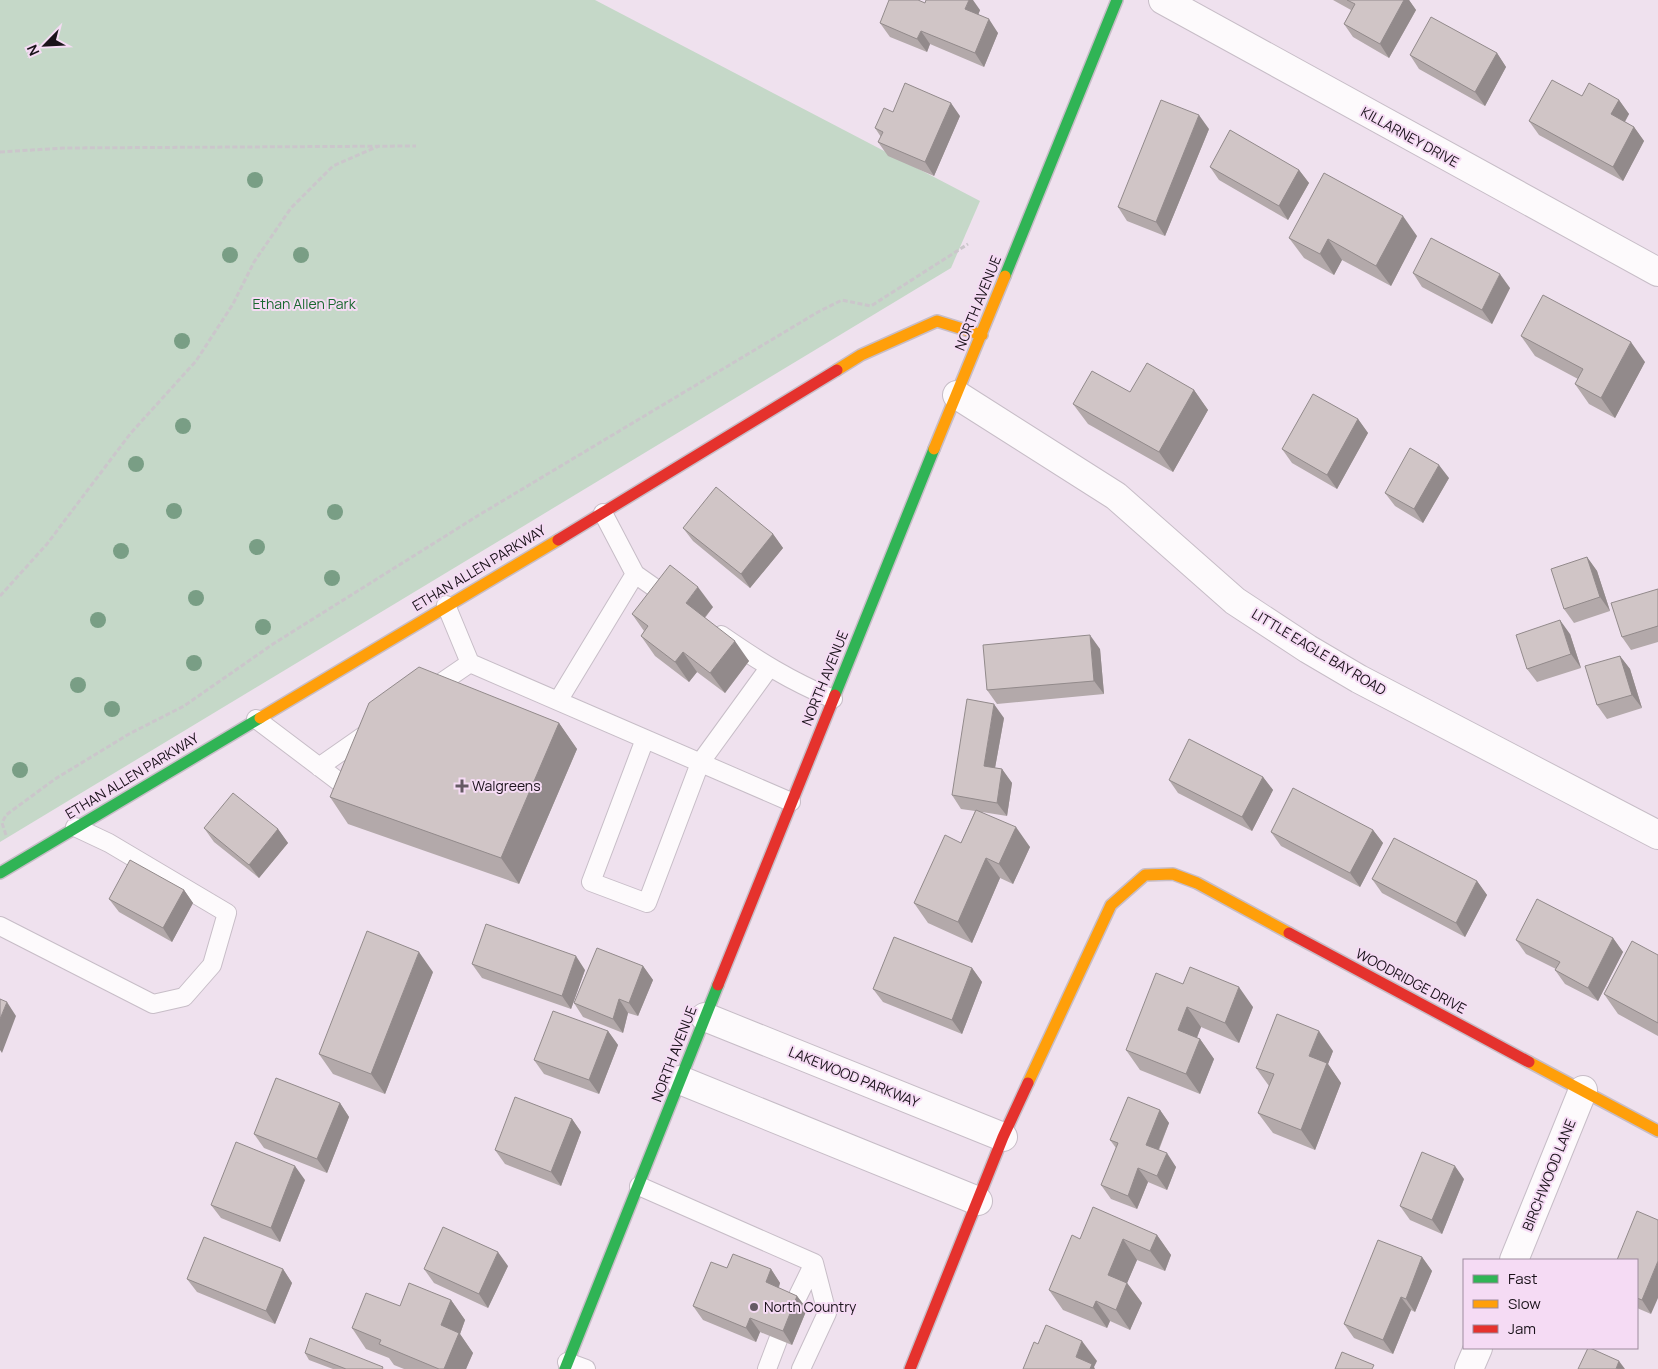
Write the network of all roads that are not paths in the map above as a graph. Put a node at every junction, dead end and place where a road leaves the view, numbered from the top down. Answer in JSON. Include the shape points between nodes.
{"nodes":[{"id":1,"x":1117,"y":0,"type":"edge"},
{"id":2,"x":1163,"y":0,"type":"edge"},
{"id":3,"x":1658,"y":272,"type":"edge"},
{"id":4,"x":982,"y":335,"type":"junction"},
{"id":5,"x":957,"y":395,"type":"junction"},
{"id":6,"x":603,"y":513,"type":"junction"},
{"id":7,"x":635,"y":574,"type":"junction"},
{"id":8,"x":673,"y":600,"type":"edge"},
{"id":9,"x":446,"y":605,"type":"junction"},
{"id":10,"x":710,"y":626,"type":"edge"},
{"id":11,"x":470,"y":663,"type":"junction"},
{"id":12,"x":769,"y":668,"type":"junction"},
{"id":13,"x":833,"y":698,"type":"junction"},
{"id":14,"x":414,"y":701,"type":"edge"},
{"id":15,"x":558,"y":701,"type":"junction"},
{"id":16,"x":256,"y":719,"type":"junction"},
{"id":17,"x":382,"y":723,"type":"edge"},
{"id":18,"x":645,"y":739,"type":"junction"},
{"id":19,"x":700,"y":763,"type":"junction"},
{"id":20,"x":319,"y":766,"type":"junction"},
{"id":21,"x":350,"y":790,"type":"edge"},
{"id":22,"x":791,"y":802,"type":"junction"},
{"id":23,"x":75,"y":827,"type":"junction"},
{"id":24,"x":1658,"y":835,"type":"edge"},
{"id":25,"x":0,"y":873,"type":"edge"},
{"id":26,"x":0,"y":926,"type":"edge"},
{"id":27,"x":705,"y":1017,"type":"junction"},
{"id":28,"x":680,"y":1080,"type":"junction"},
{"id":29,"x":1584,"y":1090,"type":"junction"},
{"id":30,"x":1658,"y":1131,"type":"edge"},
{"id":31,"x":1003,"y":1137,"type":"junction"},
{"id":32,"x":639,"y":1186,"type":"junction"},
{"id":33,"x":978,"y":1201,"type":"junction"},
{"id":34,"x":1514,"y":1259,"type":"edge"},
{"id":35,"x":814,"y":1263,"type":"junction"},
{"id":36,"x":794,"y":1304,"type":"edge"},
{"id":37,"x":778,"y":1340,"type":"edge"},
{"id":38,"x":1478,"y":1349,"type":"edge"},
{"id":39,"x":566,"y":1366,"type":"edge"},
{"id":40,"x":586,"y":1369,"type":"edge"},
{"id":41,"x":766,"y":1369,"type":"edge"},
{"id":42,"x":801,"y":1369,"type":"edge"},
{"id":43,"x":910,"y":1369,"type":"edge"},
{"id":44,"x":1469,"y":1369,"type":"edge"}],
"edges":[{"from":1,"to":4,"type":"street","name":"NORTH AVENUE"},
{"from":2,"to":3,"type":"street","name":"KILLARNEY DRIVE"},
{"from":4,"to":5,"type":"street","name":"NORTH AVENUE"},
{"from":4,"to":6,"type":"street","name":"ETHAN ALLEN PARKWAY","via":[[937,321],[861,355]]},
{"from":5,"to":13,"type":"street","name":"NORTH AVENUE"},
{"from":5,"to":24,"type":"street","name":"LITTLE EAGLE BAY ROAD","via":[[1116,496],[1216,586],[1264,622],[1359,679]]},
{"from":6,"to":7,"type":"lane"},
{"from":6,"to":9,"type":"street","name":"ETHAN ALLEN PARKWAY"},
{"from":7,"to":8,"type":"lane"},
{"from":7,"to":15,"type":"lane"},
{"from":9,"to":11,"type":"lane"},
{"from":9,"to":16,"type":"street","name":"ETHAN ALLEN PARKWAY"},
{"from":10,"to":12,"type":"lane"},
{"from":11,"to":14,"type":"lane"},
{"from":11,"to":15,"type":"lane"},
{"from":12,"to":13,"type":"lane"},
{"from":12,"to":19,"type":"lane"},
{"from":13,"to":22,"type":"street","name":"NORTH AVENUE"},
{"from":15,"to":18,"type":"lane"},
{"from":16,"to":20,"type":"lane"},
{"from":16,"to":23,"type":"street","name":"ETHAN ALLEN PARKWAY"},
{"from":17,"to":20,"type":"lane"},
{"from":18,"to":19,"type":"lane"},
{"from":18,"to":19,"type":"lane","via":[[591,882],[647,903]]},
{"from":19,"to":22,"type":"lane"},
{"from":20,"to":21,"type":"lane"},
{"from":22,"to":27,"type":"street","name":"NORTH AVENUE"},
{"from":23,"to":25,"type":"street","name":"ETHAN ALLEN PARKWAY"},
{"from":23,"to":26,"type":"lane","via":[[110,843],[227,913],[212,965],[184,997],[154,1004]]},
{"from":27,"to":28,"type":"street","name":"NORTH AVENUE"},
{"from":27,"to":31,"type":"street","name":"LAKEWOOD PARKWAY"},
{"from":28,"to":32,"type":"street","name":"NORTH AVENUE"},
{"from":28,"to":33,"type":"street"},
{"from":29,"to":30,"type":"street","name":"WOODRIDGE DRIVE"},
{"from":29,"to":31,"type":"street","name":"WOODRIDGE DRIVE","via":[[1197,883],[1173,874],[1145,875],[1112,904]]},
{"from":29,"to":34,"type":"street","name":"BIRCHWOOD LANE"},
{"from":31,"to":33,"type":"street"},
{"from":32,"to":35,"type":"lane"},
{"from":32,"to":39,"type":"street","name":"NORTH AVENUE"},
{"from":33,"to":43,"type":"street"},
{"from":35,"to":36,"type":"lane"},
{"from":35,"to":42,"type":"lane","via":[[827,1313]]},
{"from":37,"to":41,"type":"lane"},
{"from":38,"to":44,"type":"street"},
{"from":39,"to":40,"type":"lane"}]}
